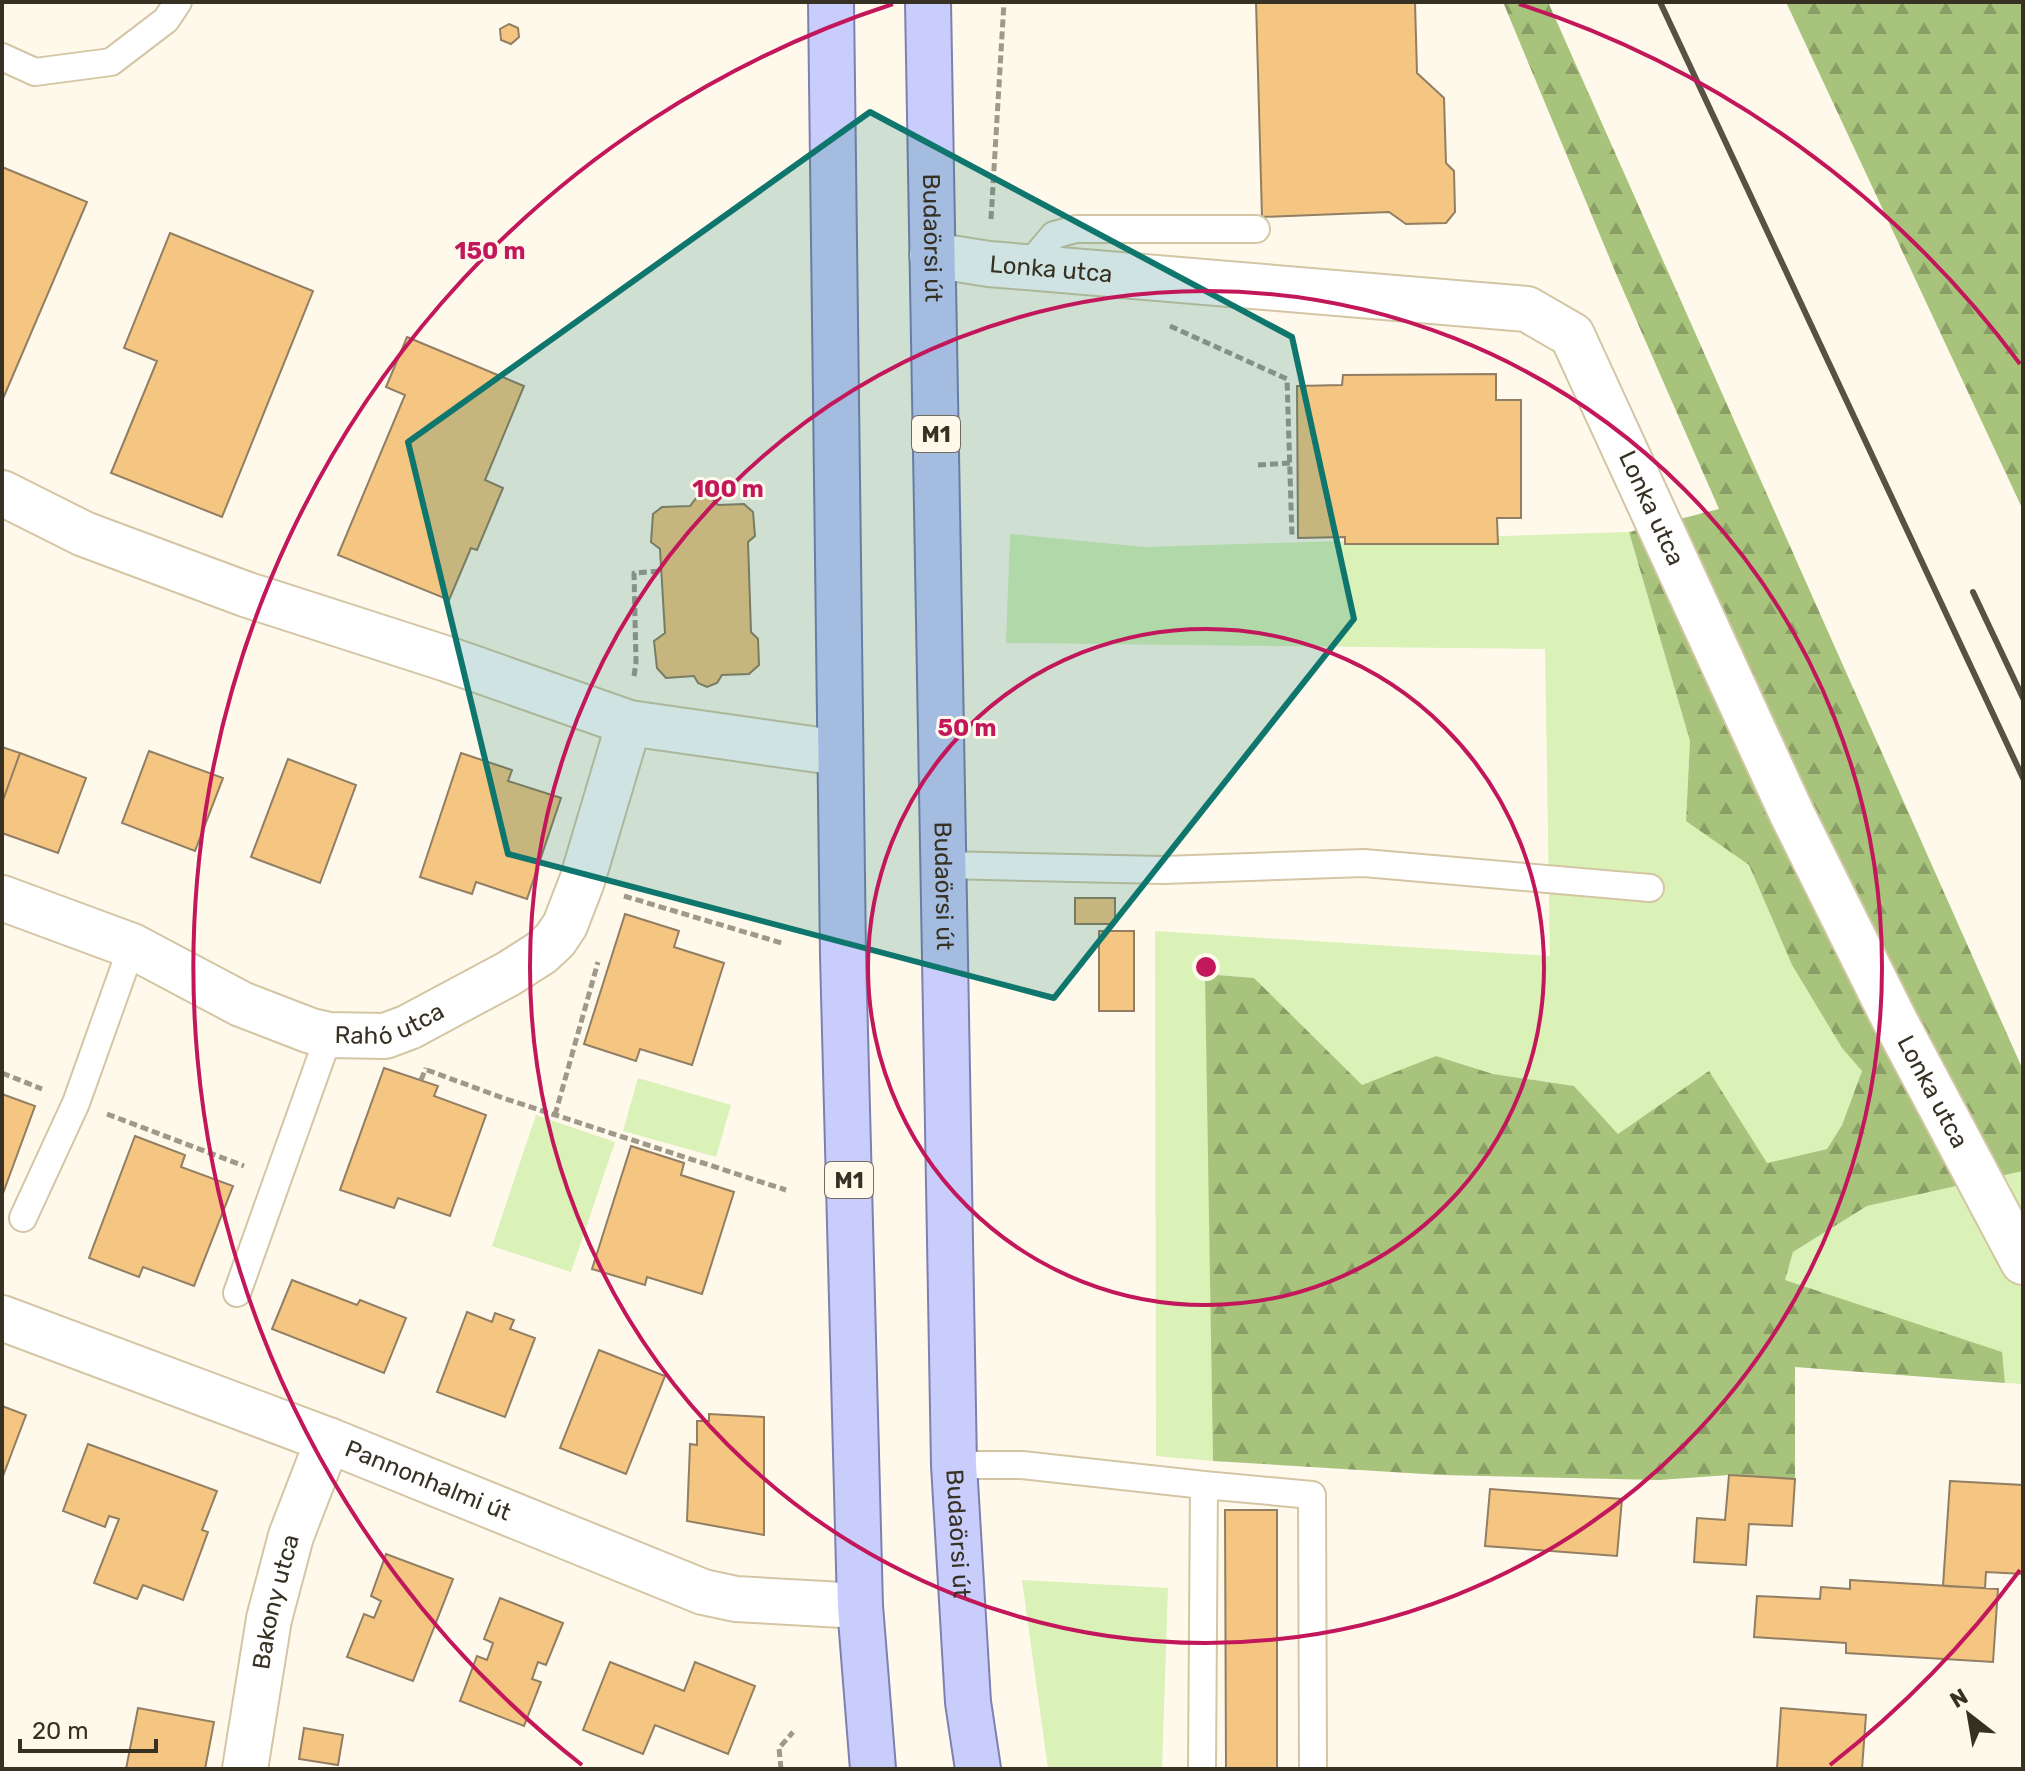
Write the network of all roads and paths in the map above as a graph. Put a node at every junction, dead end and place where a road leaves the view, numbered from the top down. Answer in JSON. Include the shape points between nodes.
{"nodes":[{"id":1,"x":178,"y":2,"type":"edge"},
{"id":2,"x":831,"y":2,"type":"edge"},
{"id":3,"x":928,"y":2,"type":"edge"},
{"id":4,"x":1004,"y":2,"type":"edge"},
{"id":5,"x":2,"y":57,"type":"edge"},
{"id":6,"x":1256,"y":229,"type":"dead end"},
{"id":7,"x":932,"y":255,"type":"junction"},
{"id":8,"x":1008,"y":265,"type":"junction"},
{"id":9,"x":1165,"y":324,"type":"dead end"},
{"id":10,"x":1290,"y":463,"type":"junction"},
{"id":11,"x":1258,"y":465,"type":"dead end"},
{"id":12,"x":2,"y":493,"type":"edge"},
{"id":13,"x":1292,"y":537,"type":"dead end"},
{"id":14,"x":662,"y":571,"type":"dead end"},
{"id":15,"x":634,"y":675,"type":"dead end"},
{"id":16,"x":629,"y":723,"type":"junction"},
{"id":17,"x":840,"y":753,"type":"junction"},
{"id":18,"x":944,"y":865,"type":"junction"},
{"id":19,"x":1650,"y":888,"type":"dead end"},
{"id":20,"x":617,"y":894,"type":"dead end"},
{"id":21,"x":2,"y":898,"type":"edge"},
{"id":22,"x":785,"y":944,"type":"dead end"},
{"id":23,"x":132,"y":946,"type":"junction"},
{"id":24,"x":601,"y":953,"type":"dead end"},
{"id":25,"x":347,"y":1036,"type":"junction"},
{"id":26,"x":2,"y":1073,"type":"edge"},
{"id":27,"x":23,"y":1082,"type":"dead end"},
{"id":28,"x":76,"y":1103,"type":"junction"},
{"id":29,"x":555,"y":1115,"type":"junction"},
{"id":30,"x":229,"y":1160,"type":"dead end"},
{"id":31,"x":786,"y":1190,"type":"dead end"},
{"id":32,"x":23,"y":1218,"type":"dead end"},
{"id":33,"x":2023,"y":1262,"type":"edge"},
{"id":34,"x":237,"y":1293,"type":"dead end"},
{"id":35,"x":2,"y":1318,"type":"edge"},
{"id":36,"x":328,"y":1440,"type":"junction"},
{"id":37,"x":954,"y":1465,"type":"junction"},
{"id":38,"x":1204,"y":1485,"type":"junction"},
{"id":39,"x":860,"y":1606,"type":"junction"},
{"id":40,"x":793,"y":1732,"type":"dead end"},
{"id":41,"x":872,"y":1766,"type":"edge"},
{"id":42,"x":245,"y":1769,"type":"edge"},
{"id":43,"x":781,"y":1769,"type":"edge"},
{"id":44,"x":978,"y":1769,"type":"edge"},
{"id":45,"x":1202,"y":1769,"type":"edge"},
{"id":46,"x":1313,"y":1769,"type":"edge"}],
"edges":[{"from":1,"to":5,"type":"lane","via":[[166,20],[111,62],[35,72]]},
{"from":2,"to":17,"type":"main road","number":"M1"},
{"from":3,"to":7,"type":"main road","name":"Budaörsi út","number":"M1"},
{"from":4,"to":8,"type":"path"},
{"from":6,"to":8,"type":"lane","via":[[1076,229],[1054,235]]},
{"from":7,"to":8,"type":"street","name":"Lonka utca"},
{"from":7,"to":18,"type":"main road","name":"Budaörsi út","number":"M1"},
{"from":8,"to":33,"type":"street","name":"Lonka utca","via":[[1527,309],[1572,335],[1792,814]]},
{"from":9,"to":10,"type":"path","via":[[1287,379]]},
{"from":10,"to":11,"type":"path"},
{"from":10,"to":13,"type":"path"},
{"from":12,"to":16,"type":"street","via":[[84,534],[245,594]]},
{"from":14,"to":15,"type":"path","via":[[634,573]]},
{"from":16,"to":17,"type":"street"},
{"from":16,"to":25,"type":"street","name":"Rahó utca","via":[[582,881],[555,940],[508,974],[409,1027],[385,1036]]},
{"from":17,"to":39,"type":"main road","number":"M1"},
{"from":18,"to":19,"type":"lane","via":[[1163,870],[1364,863]]},
{"from":18,"to":37,"type":"main road","name":"Budaörsi út","number":"M1"},
{"from":20,"to":22,"type":"path"},
{"from":21,"to":23,"type":"street","name":"Rahó utca"},
{"from":23,"to":25,"type":"street","name":"Rahó utca","via":[[241,1004]]},
{"from":23,"to":28,"type":"lane"},
{"from":24,"to":29,"type":"path"},
{"from":25,"to":29,"type":"path","via":[[375,1054]]},
{"from":25,"to":34,"type":"lane"},
{"from":26,"to":27,"type":"path"},
{"from":28,"to":30,"type":"path"},
{"from":28,"to":32,"type":"lane"},
{"from":29,"to":31,"type":"path"},
{"from":35,"to":36,"type":"street","name":"Pannonhalmi út"},
{"from":36,"to":39,"type":"street","name":"Pannonhalmi út","via":[[703,1592],[736,1599]]},
{"from":36,"to":42,"type":"street","name":"Bakony utca","via":[[291,1536],[269,1619]]},
{"from":37,"to":38,"type":"lane","via":[[1022,1465]]},
{"from":37,"to":44,"type":"main road","name":"Budaörsi út","number":"M1","via":[[968,1702]]},
{"from":38,"to":45,"type":"lane"},
{"from":38,"to":46,"type":"lane","via":[[1312,1495]]},
{"from":39,"to":41,"type":"main road","number":"M1"},
{"from":40,"to":43,"type":"path","via":[[779,1748]]}]}
